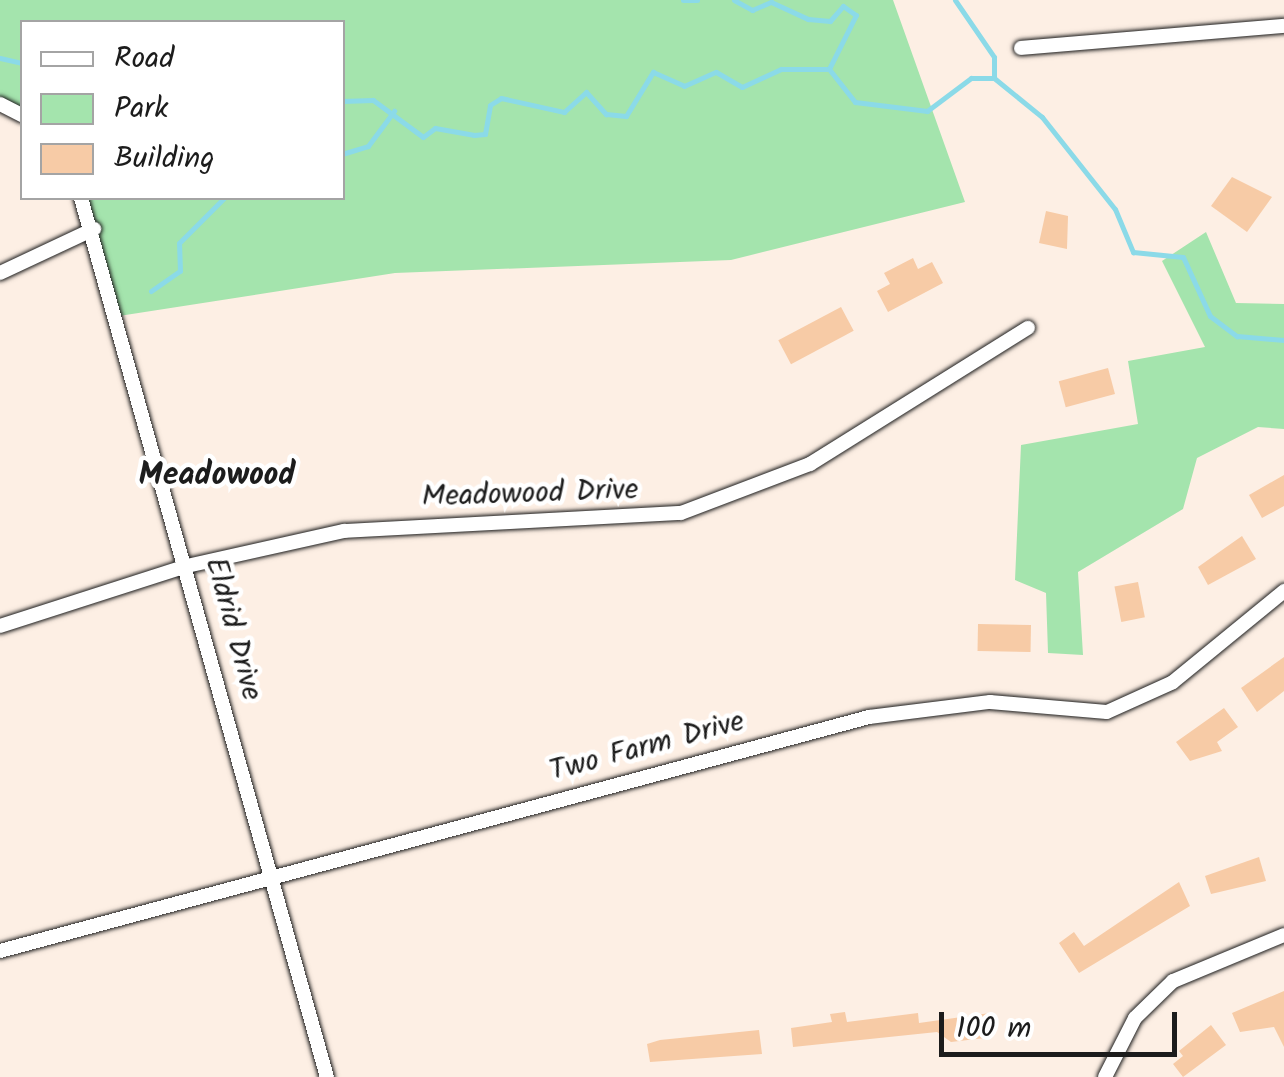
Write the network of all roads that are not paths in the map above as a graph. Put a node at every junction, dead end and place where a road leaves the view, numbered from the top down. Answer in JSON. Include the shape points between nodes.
{"nodes":[{"id":1,"x":1284,"y":26,"type":"edge"},
{"id":2,"x":1021,"y":48,"type":"dead end"},
{"id":3,"x":83,"y":200,"type":"edge"},
{"id":4,"x":94,"y":229,"type":"junction"},
{"id":5,"x":0,"y":273,"type":"edge"},
{"id":6,"x":1028,"y":328,"type":"dead end"},
{"id":7,"x":187,"y":566,"type":"junction"},
{"id":8,"x":1284,"y":591,"type":"edge"},
{"id":9,"x":0,"y":626,"type":"edge"},
{"id":10,"x":271,"y":878,"type":"junction"},
{"id":11,"x":1284,"y":935,"type":"edge"},
{"id":12,"x":0,"y":951,"type":"edge"},
{"id":13,"x":327,"y":1077,"type":"edge"},
{"id":14,"x":1105,"y":1077,"type":"edge"}],
"edges":[{"from":1,"to":2,"type":"street"},
{"from":3,"to":4,"type":"street","name":"Eldrid Drive"},
{"from":4,"to":5,"type":"street"},
{"from":4,"to":7,"type":"street","name":"Eldrid Drive"},
{"from":6,"to":7,"type":"street","name":"Meadowood Drive","via":[[810,464],[681,513],[344,531]]},
{"from":7,"to":9,"type":"street","name":"Meadowood Drive"},
{"from":7,"to":10,"type":"street","name":"Eldrid Drive"},
{"from":8,"to":10,"type":"street","name":"Two Farm Drive","via":[[1173,682],[1107,712],[990,702],[869,717]]},
{"from":10,"to":12,"type":"street","name":"Two Farm Drive"},
{"from":10,"to":13,"type":"street","name":"Eldrid Drive"},
{"from":11,"to":14,"type":"street","via":[[1174,980],[1128,1028]]}]}
